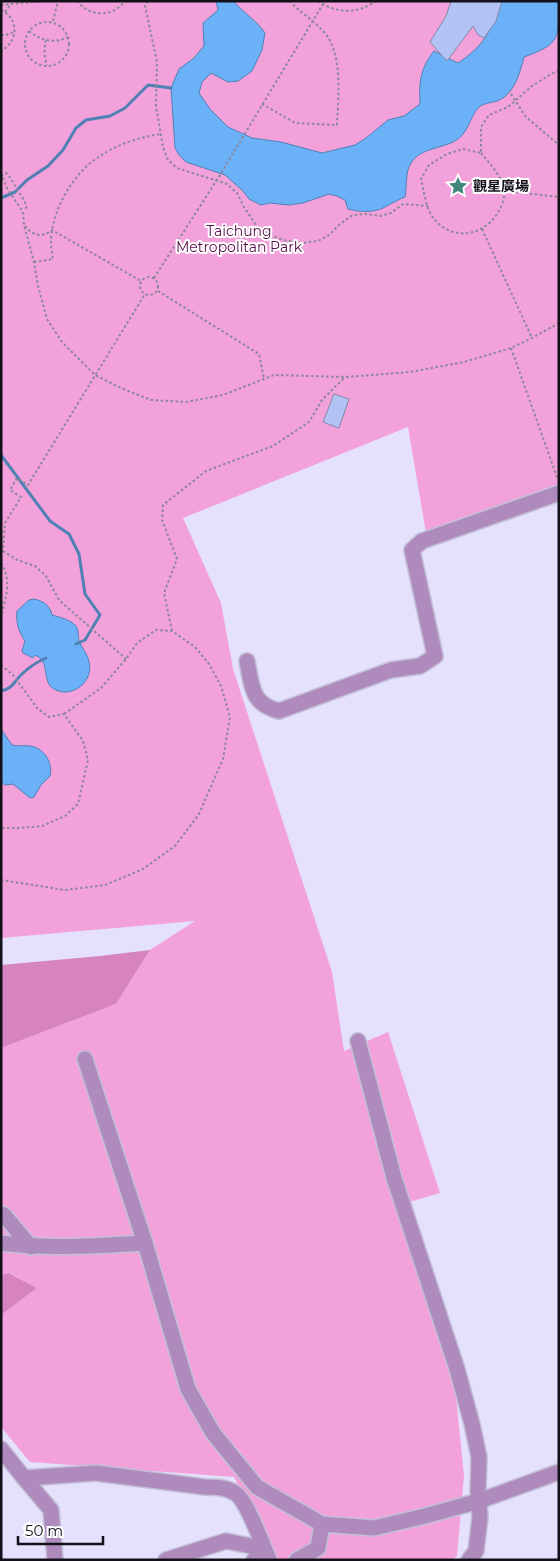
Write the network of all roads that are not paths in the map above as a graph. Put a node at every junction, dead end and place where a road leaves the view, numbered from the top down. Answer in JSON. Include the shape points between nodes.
{"nodes":[{"id":1,"x":559,"y":493,"type":"edge"},
{"id":2,"x":248,"y":661,"type":"dead end"},
{"id":3,"x":358,"y":1041,"type":"dead end"},
{"id":4,"x":85,"y":1059,"type":"dead end"},
{"id":5,"x":1,"y":1214,"type":"edge"},
{"id":6,"x":1,"y":1243,"type":"edge"},
{"id":7,"x":145,"y":1243,"type":"junction"},
{"id":8,"x":30,"y":1247,"type":"junction"},
{"id":9,"x":1,"y":1449,"type":"edge"},
{"id":10,"x":559,"y":1472,"type":"edge"},
{"id":11,"x":24,"y":1478,"type":"junction"},
{"id":12,"x":479,"y":1501,"type":"junction"},
{"id":13,"x":322,"y":1524,"type":"junction"},
{"id":14,"x":263,"y":1559,"type":"edge"},
{"id":15,"x":55,"y":1560,"type":"edge"},
{"id":16,"x":166,"y":1560,"type":"edge"},
{"id":17,"x":297,"y":1560,"type":"edge"},
{"id":18,"x":469,"y":1560,"type":"edge"}],
"edges":[{"from":1,"to":2,"type":"street","via":[[422,541],[412,550],[435,656],[420,666],[391,670],[279,711],[269,708],[254,695]]},
{"from":3,"to":12,"type":"street","via":[[394,1178],[467,1405],[478,1458]]},
{"from":4,"to":7,"type":"street"},
{"from":5,"to":8,"type":"street"},
{"from":6,"to":8,"type":"street"},
{"from":7,"to":8,"type":"street"},
{"from":7,"to":13,"type":"street","via":[[188,1389],[213,1433],[257,1487]]},
{"from":9,"to":11,"type":"street"},
{"from":10,"to":12,"type":"street"},
{"from":11,"to":14,"type":"street","via":[[96,1473],[221,1488],[237,1494],[249,1513]]},
{"from":11,"to":15,"type":"street","via":[[51,1510]]},
{"from":12,"to":13,"type":"street","via":[[374,1528]]},
{"from":12,"to":18,"type":"street","via":[[476,1551]]},
{"from":13,"to":17,"type":"street","via":[[318,1548]]},
{"from":14,"to":16,"type":"street","via":[[251,1546],[226,1541]]}]}
